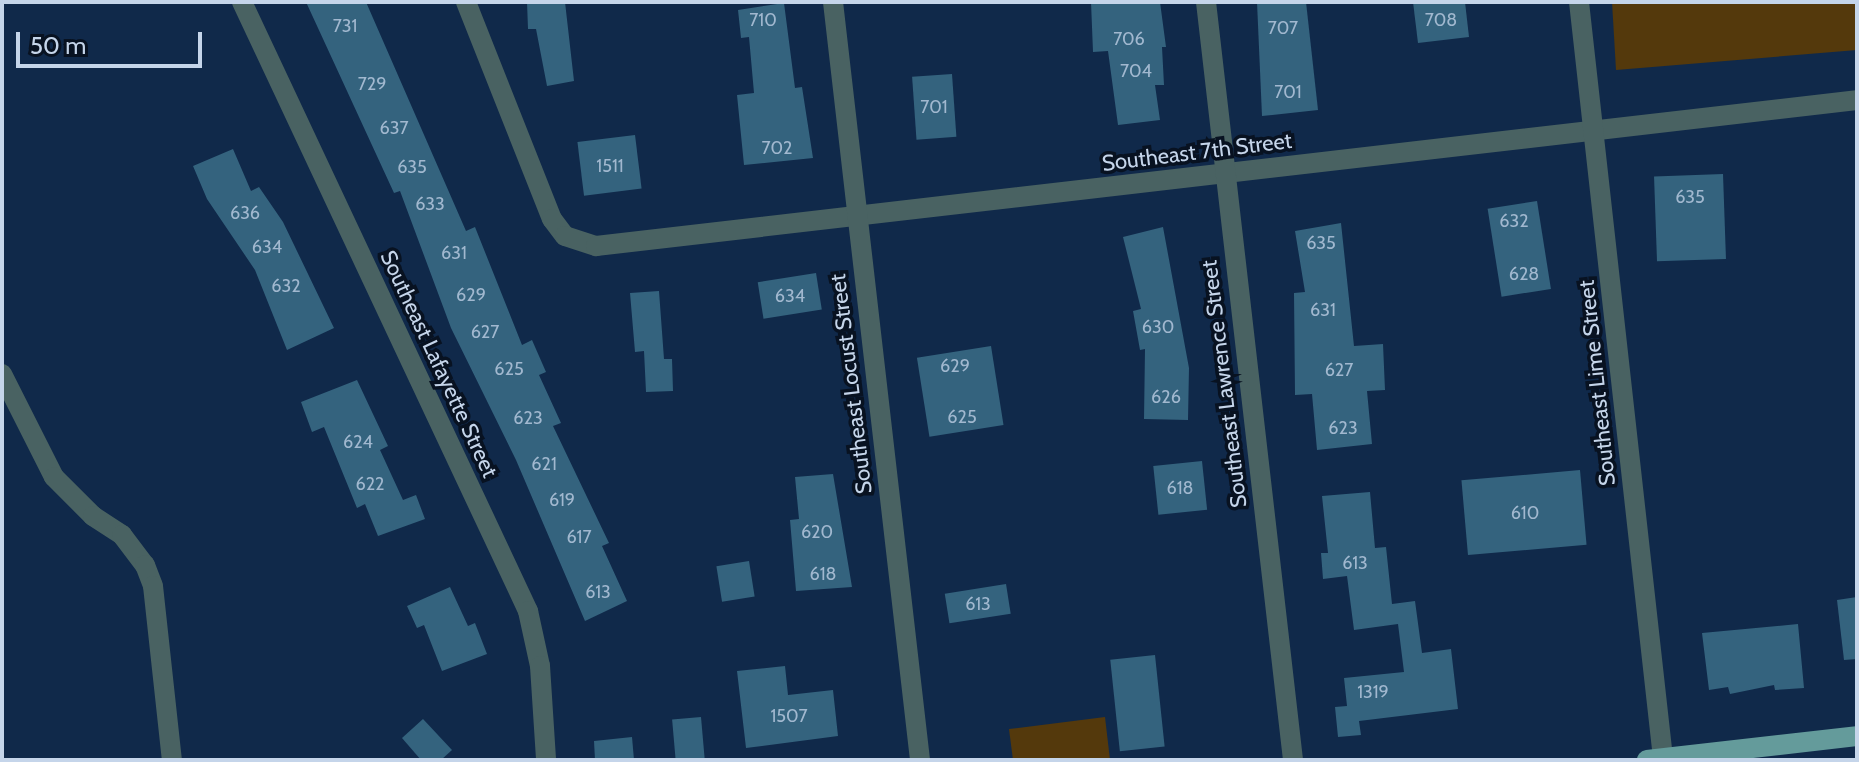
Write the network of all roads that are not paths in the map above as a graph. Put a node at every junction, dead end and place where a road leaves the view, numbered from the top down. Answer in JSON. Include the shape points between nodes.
{"nodes":[{"id":1,"x":242,"y":2,"type":"edge"},
{"id":2,"x":466,"y":2,"type":"edge"},
{"id":3,"x":833,"y":2,"type":"edge"},
{"id":4,"x":1206,"y":2,"type":"edge"},
{"id":5,"x":1579,"y":2,"type":"edge"},
{"id":6,"x":1857,"y":100,"type":"edge"},
{"id":7,"x":1594,"y":130,"type":"junction"},
{"id":8,"x":1224,"y":173,"type":"junction"},
{"id":9,"x":855,"y":216,"type":"junction"},
{"id":10,"x":2,"y":374,"type":"edge"},
{"id":11,"x":1857,"y":736,"type":"edge"},
{"id":12,"x":1655,"y":759,"type":"edge"},
{"id":13,"x":172,"y":760,"type":"edge"},
{"id":14,"x":546,"y":760,"type":"edge"},
{"id":15,"x":920,"y":760,"type":"edge"},
{"id":16,"x":1293,"y":760,"type":"edge"}],
"edges":[{"from":1,"to":14,"type":"street","name":"Southeast Lafayette Street","via":[[528,611],[540,666]]},
{"from":2,"to":9,"type":"street","name":"Southeast 7th Street","via":[[552,219],[565,236],[596,246]]},
{"from":3,"to":9,"type":"street","name":"Southeast Locust Street"},
{"from":4,"to":8,"type":"street","name":"Southeast Lawrence Street"},
{"from":5,"to":7,"type":"street","name":"Southeast Lime Street"},
{"from":6,"to":7,"type":"street","name":"Southeast 7th Street"},
{"from":7,"to":8,"type":"street","name":"Southeast 7th Street"},
{"from":7,"to":12,"type":"street","name":"Southeast Lime Street"},
{"from":8,"to":9,"type":"street","name":"Southeast 7th Street"},
{"from":8,"to":16,"type":"street","name":"Southeast Lawrence Street"},
{"from":9,"to":15,"type":"street","name":"Southeast Locust Street"},
{"from":10,"to":13,"type":"street","via":[[54,477],[93,516],[122,535],[145,565],[153,586]]},
{"from":11,"to":12,"type":"main road"}]}
